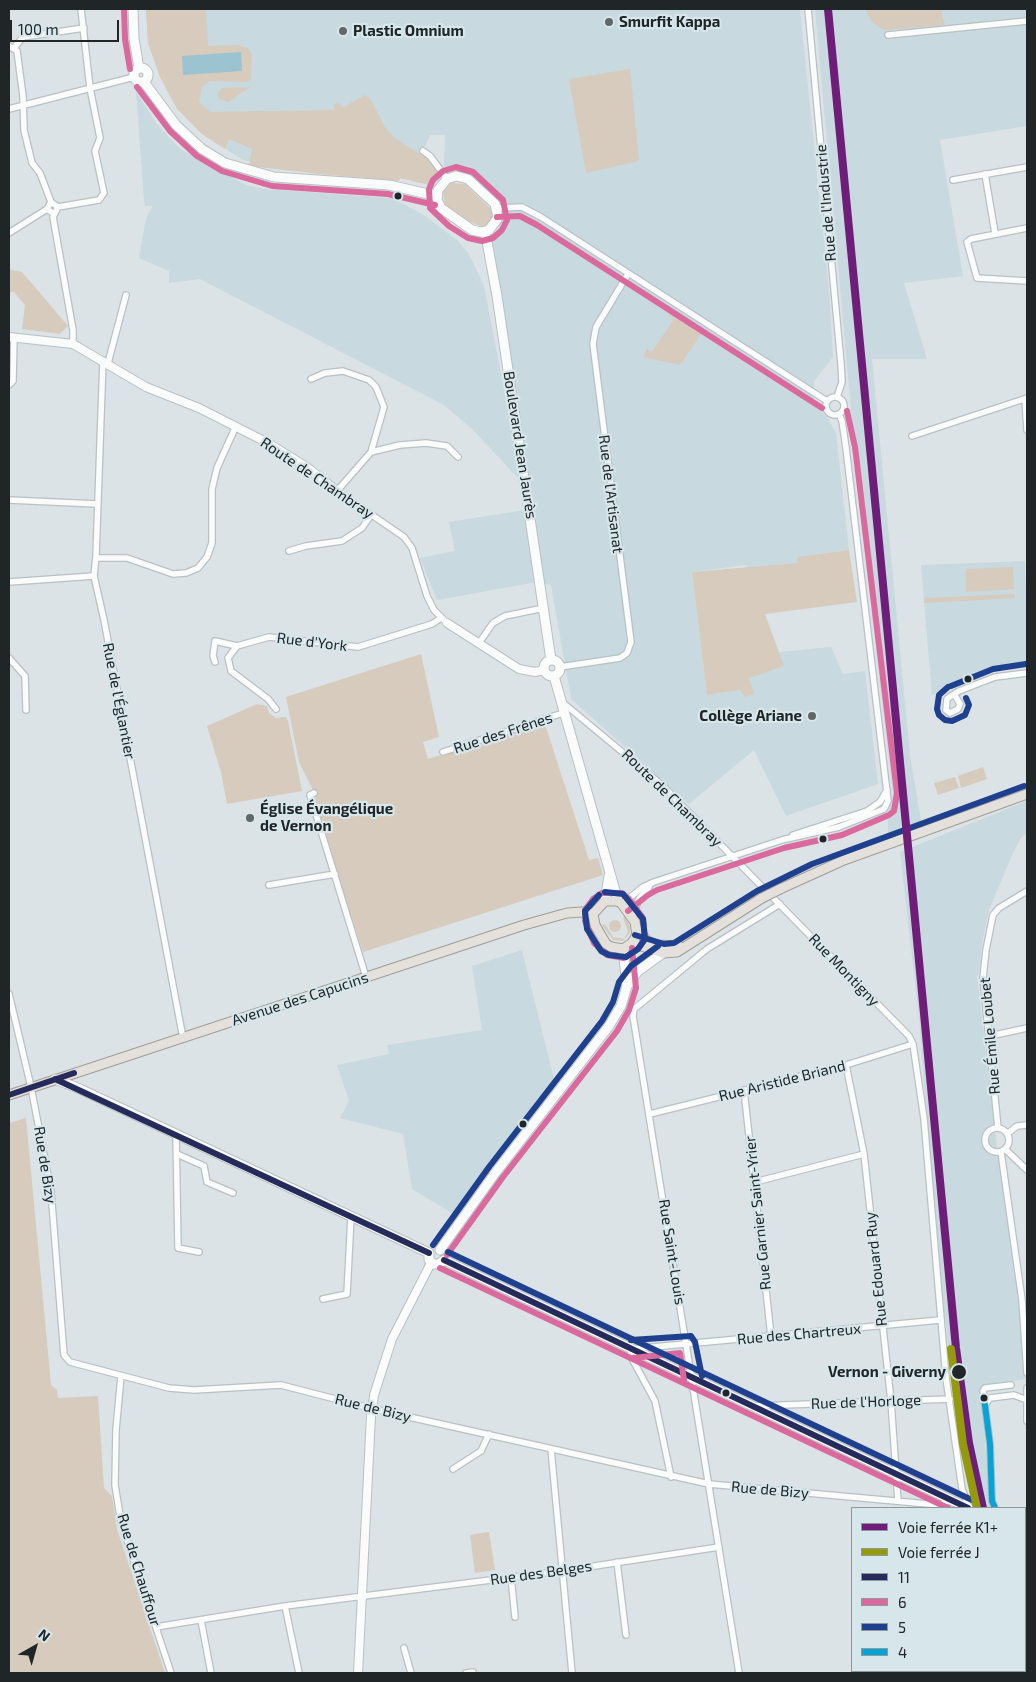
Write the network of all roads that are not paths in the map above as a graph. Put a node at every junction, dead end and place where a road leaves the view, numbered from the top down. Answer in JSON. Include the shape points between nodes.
{"nodes":[{"id":1,"x":82,"y":9,"type":"edge"},
{"id":2,"x":134,"y":9,"type":"edge"},
{"id":3,"x":808,"y":9,"type":"edge"},
{"id":4,"x":1027,"y":21,"type":"edge"},
{"id":5,"x":84,"y":28,"type":"junction"},
{"id":6,"x":888,"y":35,"type":"dead end"},
{"id":7,"x":11,"y":47,"type":"edge"},
{"id":8,"x":139,"y":68,"type":"junction"},
{"id":9,"x":134,"y":77,"type":"junction"},
{"id":10,"x":144,"y":82,"type":"junction"},
{"id":11,"x":90,"y":88,"type":"junction"},
{"id":12,"x":22,"y":105,"type":"junction"},
{"id":13,"x":9,"y":108,"type":"edge"},
{"id":14,"x":423,"y":151,"type":"dead end"},
{"id":15,"x":1027,"y":167,"type":"edge"},
{"id":16,"x":984,"y":174,"type":"junction"},
{"id":17,"x":447,"y":179,"type":"junction"},
{"id":18,"x":953,"y":180,"type":"dead end"},
{"id":19,"x":437,"y":196,"type":"junction"},
{"id":20,"x":51,"y":202,"type":"junction"},
{"id":21,"x":58,"y":207,"type":"junction"},
{"id":22,"x":497,"y":208,"type":"junction"},
{"id":23,"x":47,"y":209,"type":"junction"},
{"id":24,"x":54,"y":214,"type":"junction"},
{"id":25,"x":9,"y":224,"type":"edge"},
{"id":26,"x":1027,"y":228,"type":"edge"},
{"id":27,"x":485,"y":231,"type":"junction"},
{"id":28,"x":11,"y":232,"type":"edge"},
{"id":29,"x":995,"y":233,"type":"junction"},
{"id":30,"x":628,"y":274,"type":"junction"},
{"id":31,"x":1027,"y":280,"type":"edge"},
{"id":32,"x":126,"y":295,"type":"dead end"},
{"id":33,"x":11,"y":337,"type":"edge"},
{"id":34,"x":73,"y":344,"type":"junction"},
{"id":35,"x":106,"y":362,"type":"junction"},
{"id":36,"x":311,"y":379,"type":"dead end"},
{"id":37,"x":9,"y":385,"type":"edge"},
{"id":38,"x":838,"y":397,"type":"junction"},
{"id":39,"x":1026,"y":398,"type":"edge"},
{"id":40,"x":827,"y":401,"type":"junction"},
{"id":41,"x":839,"y":414,"type":"junction"},
{"id":42,"x":236,"y":426,"type":"junction"},
{"id":43,"x":1027,"y":430,"type":"edge"},
{"id":44,"x":912,"y":436,"type":"dead end"},
{"id":45,"x":371,"y":452,"type":"junction"},
{"id":46,"x":458,"y":457,"type":"dead end"},
{"id":47,"x":337,"y":491,"type":"junction"},
{"id":48,"x":9,"y":500,"type":"edge"},
{"id":49,"x":97,"y":504,"type":"junction"},
{"id":50,"x":371,"y":515,"type":"junction"},
{"id":51,"x":289,"y":551,"type":"dead end"},
{"id":52,"x":96,"y":558,"type":"junction"},
{"id":53,"x":94,"y":576,"type":"junction"},
{"id":54,"x":9,"y":582,"type":"edge"},
{"id":55,"x":544,"y":608,"type":"junction"},
{"id":56,"x":444,"y":620,"type":"junction"},
{"id":57,"x":479,"y":644,"type":"junction"},
{"id":58,"x":237,"y":646,"type":"junction"},
{"id":59,"x":9,"y":658,"type":"edge"},
{"id":60,"x":552,"y":660,"type":"junction"},
{"id":61,"x":215,"y":662,"type":"dead end"},
{"id":62,"x":560,"y":667,"type":"junction"},
{"id":63,"x":544,"y":670,"type":"junction"},
{"id":64,"x":1027,"y":672,"type":"edge"},
{"id":65,"x":554,"y":676,"type":"junction"},
{"id":66,"x":954,"y":694,"type":"dead end"},
{"id":67,"x":559,"y":700,"type":"junction"},
{"id":68,"x":276,"y":709,"type":"dead end"},
{"id":69,"x":26,"y":710,"type":"dead end"},
{"id":70,"x":563,"y":713,"type":"junction"},
{"id":71,"x":443,"y":752,"type":"dead end"},
{"id":72,"x":887,"y":790,"type":"junction"},
{"id":73,"x":314,"y":793,"type":"dead end"},
{"id":74,"x":1027,"y":794,"type":"edge"},
{"id":75,"x":782,"y":840,"type":"junction"},
{"id":76,"x":732,"y":856,"type":"junction"},
{"id":77,"x":335,"y":874,"type":"junction"},
{"id":78,"x":609,"y":876,"type":"junction"},
{"id":79,"x":654,"y":882,"type":"junction"},
{"id":80,"x":269,"y":884,"type":"dead end"},
{"id":81,"x":1027,"y":891,"type":"edge"},
{"id":82,"x":605,"y":901,"type":"junction"},
{"id":83,"x":620,"y":903,"type":"junction"},
{"id":84,"x":780,"y":904,"type":"junction"},
{"id":85,"x":593,"y":914,"type":"junction"},
{"id":86,"x":632,"y":916,"type":"junction"},
{"id":87,"x":636,"y":928,"type":"junction"},
{"id":88,"x":632,"y":943,"type":"junction"},
{"id":89,"x":689,"y":945,"type":"junction"},
{"id":90,"x":623,"y":949,"type":"junction"},
{"id":91,"x":663,"y":952,"type":"junction"},
{"id":92,"x":366,"y":977,"type":"junction"},
{"id":93,"x":627,"y":986,"type":"junction"},
{"id":94,"x":9,"y":994,"type":"edge"},
{"id":95,"x":1027,"y":1028,"type":"edge"},
{"id":96,"x":990,"y":1036,"type":"junction"},
{"id":97,"x":183,"y":1038,"type":"junction"},
{"id":98,"x":913,"y":1044,"type":"junction"},
{"id":99,"x":846,"y":1065,"type":"junction"},
{"id":100,"x":75,"y":1072,"type":"junction"},
{"id":101,"x":55,"y":1079,"type":"junction"},
{"id":102,"x":31,"y":1087,"type":"junction"},
{"id":103,"x":80,"y":1089,"type":"junction"},
{"id":104,"x":744,"y":1090,"type":"junction"},
{"id":105,"x":9,"y":1095,"type":"edge"},
{"id":106,"x":650,"y":1114,"type":"junction"},
{"id":107,"x":1027,"y":1125,"type":"edge"},
{"id":108,"x":998,"y":1128,"type":"junction"},
{"id":109,"x":176,"y":1134,"type":"junction"},
{"id":110,"x":1007,"y":1134,"type":"junction"},
{"id":111,"x":1003,"y":1151,"type":"junction"},
{"id":112,"x":177,"y":1154,"type":"junction"},
{"id":113,"x":864,"y":1154,"type":"junction"},
{"id":114,"x":1027,"y":1170,"type":"edge"},
{"id":115,"x":755,"y":1182,"type":"junction"},
{"id":116,"x":233,"y":1194,"type":"dead end"},
{"id":117,"x":350,"y":1216,"type":"junction"},
{"id":118,"x":440,"y":1250,"type":"junction"},
{"id":119,"x":199,"y":1252,"type":"dead end"},
{"id":120,"x":429,"y":1253,"type":"junction"},
{"id":121,"x":444,"y":1260,"type":"junction"},
{"id":122,"x":431,"y":1263,"type":"junction"},
{"id":123,"x":323,"y":1299,"type":"dead end"},
{"id":124,"x":940,"y":1320,"type":"junction"},
{"id":125,"x":882,"y":1326,"type":"junction"},
{"id":126,"x":771,"y":1336,"type":"junction"},
{"id":127,"x":687,"y":1344,"type":"junction"},
{"id":128,"x":632,"y":1349,"type":"junction"},
{"id":129,"x":1027,"y":1373,"type":"edge"},
{"id":130,"x":121,"y":1376,"type":"junction"},
{"id":131,"x":693,"y":1378,"type":"junction"},
{"id":132,"x":1011,"y":1385,"type":"dead end"},
{"id":133,"x":1027,"y":1388,"type":"edge"},
{"id":134,"x":950,"y":1399,"type":"junction"},
{"id":135,"x":1027,"y":1400,"type":"edge"},
{"id":136,"x":891,"y":1401,"type":"junction"},
{"id":137,"x":985,"y":1405,"type":"junction"},
{"id":138,"x":753,"y":1406,"type":"junction"},
{"id":139,"x":372,"y":1408,"type":"junction"},
{"id":140,"x":1027,"y":1421,"type":"edge"},
{"id":141,"x":489,"y":1434,"type":"junction"},
{"id":142,"x":551,"y":1449,"type":"junction"},
{"id":143,"x":453,"y":1469,"type":"dead end"},
{"id":144,"x":897,"y":1474,"type":"junction"},
{"id":145,"x":671,"y":1476,"type":"junction"},
{"id":146,"x":709,"y":1484,"type":"junction"},
{"id":147,"x":951,"y":1500,"type":"junction"},
{"id":148,"x":898,"y":1501,"type":"junction"},
{"id":149,"x":967,"y":1507,"type":"edge"},
{"id":150,"x":969,"y":1507,"type":"edge"},
{"id":151,"x":995,"y":1507,"type":"edge"},
{"id":152,"x":719,"y":1548,"type":"junction"},
{"id":153,"x":617,"y":1562,"type":"junction"},
{"id":154,"x":562,"y":1571,"type":"junction"},
{"id":155,"x":510,"y":1577,"type":"junction"},
{"id":156,"x":362,"y":1596,"type":"junction"},
{"id":157,"x":285,"y":1606,"type":"junction"},
{"id":158,"x":515,"y":1617,"type":"dead end"},
{"id":159,"x":201,"y":1620,"type":"junction"},
{"id":160,"x":156,"y":1627,"type":"junction"},
{"id":161,"x":626,"y":1635,"type":"dead end"},
{"id":162,"x":404,"y":1648,"type":"dead end"},
{"id":163,"x":473,"y":1672,"type":"edge"},
{"id":164,"x":171,"y":1673,"type":"edge"},
{"id":165,"x":211,"y":1673,"type":"edge"},
{"id":166,"x":299,"y":1673,"type":"edge"},
{"id":167,"x":358,"y":1673,"type":"edge"},
{"id":168,"x":411,"y":1673,"type":"edge"},
{"id":169,"x":466,"y":1673,"type":"edge"},
{"id":170,"x":572,"y":1673,"type":"edge"},
{"id":171,"x":739,"y":1673,"type":"edge"}],
"edges":[{"from":1,"to":5,"type":"street"},
{"from":2,"to":8,"type":"main road","via":[[134,39]]},
{"from":3,"to":38,"type":"street","name":"Rue de l'Industrie","via":[[841,364],[842,382]]},
{"from":4,"to":6,"type":"street"},
{"from":5,"to":7,"type":"street","via":[[24,37]]},
{"from":5,"to":11,"type":"street"},
{"from":7,"to":12,"type":"street","via":[[17,51]]},
{"from":8,"to":9,"type":"main road","via":[[135,70]]},
{"from":8,"to":10,"type":"main road","via":[[149,74]]},
{"from":9,"to":10,"type":"main road"},
{"from":9,"to":11,"type":"street"},
{"from":10,"to":19,"type":"main road","via":[[176,125],[202,149],[225,163],[274,178],[389,185]]},
{"from":11,"to":12,"type":"street"},
{"from":11,"to":21,"type":"street","via":[[100,138],[95,151],[104,193],[99,200]]},
{"from":12,"to":13,"type":"street"},
{"from":12,"to":20,"type":"street","via":[[32,163],[40,173]]},
{"from":14,"to":17,"type":"street"},
{"from":15,"to":16,"type":"street"},
{"from":16,"to":18,"type":"street"},
{"from":16,"to":29,"type":"street"},
{"from":17,"to":19,"type":"main road"},
{"from":17,"to":22,"type":"main road","via":[[456,176],[468,179]]},
{"from":19,"to":27,"type":"main road","via":[[441,208],[454,219],[472,230]]},
{"from":20,"to":21,"type":"street"},
{"from":20,"to":23,"type":"street"},
{"from":21,"to":24,"type":"street"},
{"from":22,"to":27,"type":"main road","via":[[495,225]]},
{"from":22,"to":30,"type":"street","via":[[522,206]]},
{"from":23,"to":24,"type":"street"},
{"from":23,"to":28,"type":"street"},
{"from":24,"to":34,"type":"street"},
{"from":25,"to":28,"type":"street"},
{"from":26,"to":29,"type":"street"},
{"from":27,"to":55,"type":"main road","name":"Boulevard Jean Jaurès"},
{"from":29,"to":31,"type":"street","via":[[971,238],[967,242],[974,276]]},
{"from":30,"to":40,"type":"street"},
{"from":30,"to":62,"type":"street","name":"Rue de l'Artisanat","via":[[596,327],[593,344],[631,642],[627,653],[620,658]]},
{"from":32,"to":35,"type":"street","name":"Rue de l'Églantier"},
{"from":33,"to":34,"type":"street","name":"Route de Chambray"},
{"from":33,"to":37,"type":"street","via":[[13,382]]},
{"from":34,"to":35,"type":"street","name":"Route de Chambray"},
{"from":35,"to":42,"type":"street","name":"Route de Chambray","via":[[146,387]]},
{"from":35,"to":49,"type":"street","name":"Rue de l'Églantier"},
{"from":36,"to":45,"type":"street","via":[[343,371],[369,380],[376,387],[384,407]]},
{"from":38,"to":40,"type":"street"},
{"from":38,"to":41,"type":"street","via":[[844,404]]},
{"from":39,"to":43,"type":"street"},
{"from":39,"to":44,"type":"street"},
{"from":40,"to":41,"type":"street","via":[[828,412]]},
{"from":41,"to":72,"type":"street","via":[[846,448]]},
{"from":42,"to":47,"type":"street","name":"Route de Chambray","via":[[308,468]]},
{"from":42,"to":52,"type":"street","via":[[217,468],[212,489],[212,543],[198,568],[173,574],[127,558]]},
{"from":45,"to":46,"type":"street","via":[[426,443],[447,446]]},
{"from":45,"to":47,"type":"street"},
{"from":47,"to":50,"type":"street","name":"Route de Chambray"},
{"from":48,"to":49,"type":"street"},
{"from":49,"to":52,"type":"street","name":"Rue de l'Églantier"},
{"from":50,"to":51,"type":"street","via":[[362,528],[342,541]]},
{"from":50,"to":56,"type":"street","name":"Route de Chambray","via":[[392,527],[412,548],[427,596]]},
{"from":52,"to":53,"type":"street","name":"Rue de l'Églantier"},
{"from":53,"to":54,"type":"street"},
{"from":53,"to":97,"type":"street","name":"Rue de l'Églantier"},
{"from":55,"to":57,"type":"street","via":[[505,616],[493,623]]},
{"from":55,"to":60,"type":"main road","name":"Boulevard Jean Jaurès"},
{"from":56,"to":57,"type":"street","name":"Route de Chambray"},
{"from":56,"to":58,"type":"street","name":"Rue d'York","via":[[358,647],[270,637]]},
{"from":57,"to":63,"type":"street","name":"Route de Chambray","via":[[519,669]]},
{"from":58,"to":61,"type":"street","via":[[215,640],[212,656]]},
{"from":58,"to":68,"type":"street","via":[[228,658],[231,671]]},
{"from":59,"to":69,"type":"street","via":[[25,676]]},
{"from":60,"to":62,"type":"main road"},
{"from":60,"to":63,"type":"main road","via":[[545,663]]},
{"from":62,"to":65,"type":"main road"},
{"from":63,"to":65,"type":"main road","via":[[547,675]]},
{"from":64,"to":66,"type":"street","via":[[995,677]]},
{"from":65,"to":67,"type":"main road"},
{"from":67,"to":70,"type":"main road"},
{"from":67,"to":76,"type":"street","name":"Route de Chambray","via":[[662,785]]},
{"from":70,"to":71,"type":"street","name":"Rue des Frênes"},
{"from":70,"to":78,"type":"main road"},
{"from":72,"to":75,"type":"street","via":[[882,799],[867,811]]},
{"from":72,"to":75,"type":"street","via":[[886,807],[838,827]]},
{"from":73,"to":77,"type":"street","via":[[310,794]]},
{"from":74,"to":89,"type":"main road","bridge":true,"via":[[844,860],[762,898]]},
{"from":75,"to":76,"type":"street"},
{"from":76,"to":79,"type":"street"},
{"from":76,"to":84,"type":"street","name":"Route de Chambray"},
{"from":77,"to":80,"type":"street"},
{"from":77,"to":92,"type":"street"},
{"from":78,"to":82,"type":"main road"},
{"from":78,"to":83,"type":"main road"},
{"from":79,"to":83,"type":"street"},
{"from":79,"to":86,"type":"street","via":[[639,899]]},
{"from":81,"to":96,"type":"street","name":"Rue Émile Loubet","via":[[993,915],[983,978]]},
{"from":82,"to":83,"type":"main road"},
{"from":82,"to":85,"type":"main road"},
{"from":83,"to":86,"type":"main road"},
{"from":84,"to":98,"type":"street","name":"Rue Montigny","via":[[909,1036]]},
{"from":84,"to":106,"type":"street","name":"Rue Saint-Louis","via":[[707,949],[634,1009]]},
{"from":85,"to":90,"type":"main road","via":[[598,932],[606,944]]},
{"from":85,"to":92,"type":"main road","name":"Avenue des Capucins","via":[[566,913]]},
{"from":86,"to":87,"type":"main road"},
{"from":87,"to":88,"type":"main road","via":[[637,935]]},
{"from":87,"to":89,"type":"main road","via":[[647,941],[657,945]]},
{"from":88,"to":90,"type":"main road"},
{"from":88,"to":91,"type":"main road"},
{"from":89,"to":91,"type":"main road","via":[[677,952]]},
{"from":90,"to":93,"type":"main road"},
{"from":91,"to":93,"type":"main road","via":[[638,971]]},
{"from":92,"to":97,"type":"main road","name":"Avenue des Capucins"},
{"from":93,"to":118,"type":"main road","via":[[621,1006],[609,1026]]},
{"from":94,"to":102,"type":"street","name":"Rue de Bizy"},
{"from":95,"to":96,"type":"street"},
{"from":96,"to":108,"type":"street","name":"Rue Émile Loubet"},
{"from":97,"to":100,"type":"main road","name":"Avenue des Capucins"},
{"from":98,"to":99,"type":"street","name":"Rue Aristide Briand"},
{"from":98,"to":124,"type":"street","name":"Rue Montigny","via":[[924,1119]]},
{"from":99,"to":104,"type":"street","name":"Rue Aristide Briand"},
{"from":99,"to":113,"type":"street","name":"Rue Edouard Ruy"},
{"from":100,"to":101,"type":"main road","name":"Avenue des Capucins"},
{"from":100,"to":103,"type":"main road"},
{"from":101,"to":102,"type":"main road","name":"Avenue des Capucins"},
{"from":101,"to":103,"type":"main road"},
{"from":102,"to":105,"type":"main road","name":"Avenue des Capucins"},
{"from":102,"to":130,"type":"street","name":"Rue de Bizy","via":[[51,1191],[64,1355],[70,1362]]},
{"from":103,"to":109,"type":"main road"},
{"from":104,"to":106,"type":"street","name":"Rue Aristide Briand"},
{"from":104,"to":115,"type":"street","name":"Rue Garnier Saint-Yrier"},
{"from":106,"to":127,"type":"street","name":"Rue Saint-Louis"},
{"from":107,"to":110,"type":"street","via":[[1017,1126]]},
{"from":108,"to":110,"type":"street"},
{"from":108,"to":111,"type":"street","via":[[988,1132],[986,1144],[994,1152]]},
{"from":109,"to":112,"type":"street"},
{"from":109,"to":117,"type":"main road"},
{"from":110,"to":111,"type":"street","via":[[1009,1139]]},
{"from":111,"to":114,"type":"street"},
{"from":111,"to":129,"type":"street","via":[[1022,1300]]},
{"from":112,"to":116,"type":"street","via":[[204,1166],[207,1182]]},
{"from":112,"to":119,"type":"street","via":[[178,1248]]},
{"from":113,"to":115,"type":"street"},
{"from":113,"to":125,"type":"street","name":"Rue Edouard Ruy"},
{"from":115,"to":126,"type":"street","name":"Rue Garnier Saint-Yrier"},
{"from":117,"to":120,"type":"main road"},
{"from":117,"to":123,"type":"street","via":[[347,1294]]},
{"from":118,"to":120,"type":"main road","via":[[434,1248]]},
{"from":118,"to":121,"type":"main road"},
{"from":120,"to":122,"type":"main road"},
{"from":121,"to":122,"type":"main road","via":[[439,1264]]},
{"from":121,"to":128,"type":"main road"},
{"from":122,"to":139,"type":"street","via":[[392,1339]]},
{"from":124,"to":125,"type":"street","name":"Rue des Chartreux"},
{"from":124,"to":134,"type":"street","name":"Rue Montigny"},
{"from":125,"to":126,"type":"street","name":"Rue des Chartreux"},
{"from":125,"to":136,"type":"street","name":"Rue Edouard Ruy"},
{"from":126,"to":127,"type":"street","name":"Rue des Chartreux"},
{"from":127,"to":128,"type":"street","name":"Rue des Chartreux"},
{"from":127,"to":131,"type":"street","name":"Rue Saint-Louis"},
{"from":128,"to":131,"type":"main road"},
{"from":128,"to":145,"type":"street","via":[[630,1355],[655,1401]]},
{"from":130,"to":139,"type":"street","name":"Rue de Bizy","via":[[168,1388],[194,1390],[281,1385]]},
{"from":130,"to":160,"type":"street","name":"Rue de Chauffour","via":[[116,1430],[116,1484],[121,1522]]},
{"from":131,"to":138,"type":"main road"},
{"from":131,"to":146,"type":"street","name":"Rue Saint-Louis"},
{"from":132,"to":137,"type":"street","via":[[985,1388]]},
{"from":133,"to":135,"type":"street"},
{"from":134,"to":136,"type":"street","name":"Rue de l'Horloge"},
{"from":134,"to":150,"type":"street","name":"Rue Montigny","via":[[962,1489]]},
{"from":135,"to":137,"type":"street","via":[[1014,1395],[990,1398]]},
{"from":135,"to":140,"type":"street"},
{"from":136,"to":138,"type":"street","name":"Rue de l'Horloge"},
{"from":136,"to":144,"type":"street","name":"Rue Edouard Ruy"},
{"from":137,"to":151,"type":"street"},
{"from":138,"to":144,"type":"main road"},
{"from":139,"to":141,"type":"street","name":"Rue de Bizy"},
{"from":139,"to":156,"type":"street"},
{"from":141,"to":142,"type":"street","name":"Rue de Bizy"},
{"from":141,"to":143,"type":"street","via":[[481,1451]]},
{"from":142,"to":145,"type":"street","name":"Rue de Bizy"},
{"from":142,"to":154,"type":"street"},
{"from":144,"to":147,"type":"main road"},
{"from":144,"to":148,"type":"street","name":"Rue Edouard Ruy"},
{"from":145,"to":146,"type":"street","name":"Rue de Bizy"},
{"from":146,"to":148,"type":"street","name":"Rue de Bizy"},
{"from":146,"to":152,"type":"street","name":"Rue Saint-Louis"},
{"from":147,"to":148,"type":"street","name":"Rue de Bizy","via":[[939,1505]]},
{"from":147,"to":149,"type":"main road"},
{"from":152,"to":153,"type":"street","name":"Rue des Belges"},
{"from":152,"to":171,"type":"street","name":"Rue Saint-Louis"},
{"from":153,"to":154,"type":"street","name":"Rue des Belges"},
{"from":153,"to":161,"type":"street"},
{"from":154,"to":155,"type":"street","name":"Rue des Belges"},
{"from":154,"to":170,"type":"street"},
{"from":155,"to":156,"type":"street","name":"Rue des Belges"},
{"from":155,"to":158,"type":"street"},
{"from":156,"to":157,"type":"street","name":"Rue des Belges"},
{"from":156,"to":167,"type":"street"},
{"from":157,"to":159,"type":"street","name":"Rue des Belges"},
{"from":157,"to":166,"type":"street"},
{"from":159,"to":160,"type":"street","name":"Rue des Belges"},
{"from":159,"to":165,"type":"street"},
{"from":160,"to":164,"type":"street","name":"Rue de Chauffour"},
{"from":162,"to":168,"type":"street"},
{"from":163,"to":169,"type":"street"}]}
